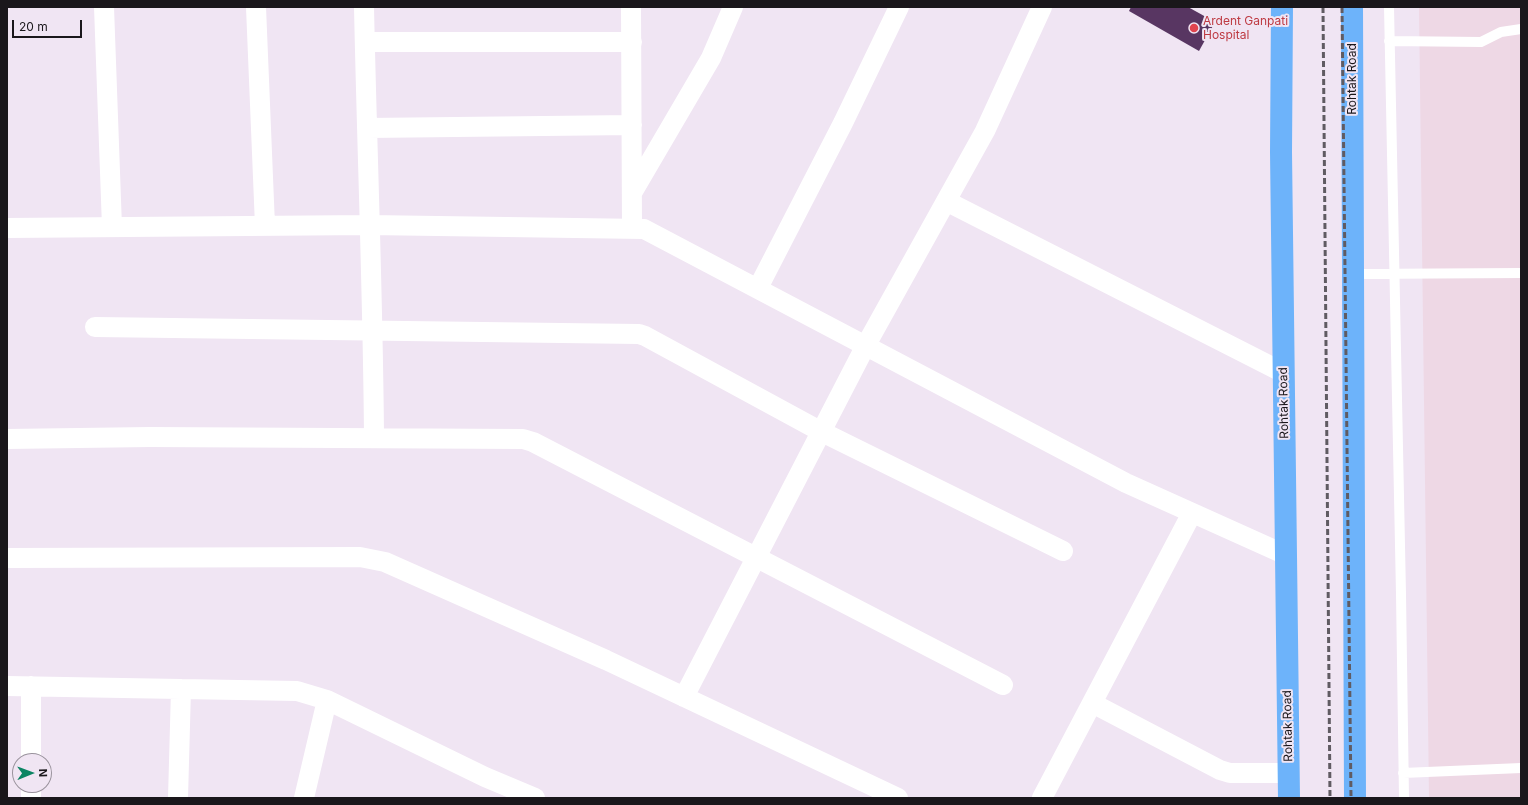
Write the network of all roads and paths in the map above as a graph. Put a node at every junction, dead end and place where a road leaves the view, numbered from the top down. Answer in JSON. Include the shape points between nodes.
{"nodes":[{"id":1,"x":104,"y":7,"type":"edge"},
{"id":2,"x":256,"y":7,"type":"edge"},
{"id":3,"x":364,"y":7,"type":"edge"},
{"id":4,"x":631,"y":7,"type":"edge"},
{"id":5,"x":733,"y":7,"type":"edge"},
{"id":6,"x":899,"y":7,"type":"edge"},
{"id":7,"x":1042,"y":7,"type":"edge"},
{"id":8,"x":1282,"y":7,"type":"edge"},
{"id":9,"x":1352,"y":7,"type":"edge"},
{"id":10,"x":1389,"y":7,"type":"edge"},
{"id":11,"x":1521,"y":29,"type":"edge"},
{"id":12,"x":1389,"y":41,"type":"junction"},
{"id":13,"x":365,"y":42,"type":"junction"},
{"id":14,"x":632,"y":42,"type":"junction"},
{"id":15,"x":632,"y":125,"type":"junction"},
{"id":16,"x":367,"y":128,"type":"junction"},
{"id":17,"x":632,"y":193,"type":"junction"},
{"id":18,"x":946,"y":201,"type":"junction"},
{"id":19,"x":369,"y":225,"type":"junction"},
{"id":20,"x":265,"y":226,"type":"junction"},
{"id":21,"x":112,"y":227,"type":"junction"},
{"id":22,"x":7,"y":228,"type":"edge"},
{"id":23,"x":632,"y":228,"type":"junction"},
{"id":24,"x":1521,"y":273,"type":"edge"},
{"id":25,"x":1353,"y":274,"type":"junction"},
{"id":26,"x":1394,"y":274,"type":"junction"},
{"id":27,"x":758,"y":288,"type":"junction"},
{"id":28,"x":95,"y":327,"type":"dead end"},
{"id":29,"x":373,"y":331,"type":"junction"},
{"id":30,"x":866,"y":346,"type":"junction"},
{"id":31,"x":1284,"y":373,"type":"junction"},
{"id":32,"x":820,"y":431,"type":"junction"},
{"id":33,"x":374,"y":437,"type":"junction"},
{"id":34,"x":7,"y":438,"type":"edge"},
{"id":35,"x":1192,"y":513,"type":"junction"},
{"id":36,"x":1063,"y":551,"type":"dead end"},
{"id":37,"x":1286,"y":555,"type":"junction"},
{"id":38,"x":755,"y":556,"type":"junction"},
{"id":39,"x":7,"y":558,"type":"edge"},
{"id":40,"x":1003,"y":685,"type":"dead end"},
{"id":41,"x":7,"y":686,"type":"edge"},
{"id":42,"x":31,"y":686,"type":"junction"},
{"id":43,"x":181,"y":689,"type":"junction"},
{"id":44,"x":684,"y":697,"type":"junction"},
{"id":45,"x":327,"y":700,"type":"junction"},
{"id":46,"x":1092,"y":703,"type":"junction"},
{"id":47,"x":31,"y":753,"type":"edge"},
{"id":48,"x":1521,"y":768,"type":"edge"},
{"id":49,"x":1289,"y":773,"type":"junction"},
{"id":50,"x":1403,"y":773,"type":"junction"},
{"id":51,"x":178,"y":798,"type":"edge"},
{"id":52,"x":304,"y":798,"type":"edge"},
{"id":53,"x":535,"y":798,"type":"edge"},
{"id":54,"x":898,"y":798,"type":"edge"},
{"id":55,"x":1042,"y":798,"type":"edge"},
{"id":56,"x":1289,"y":798,"type":"edge"},
{"id":57,"x":1355,"y":798,"type":"edge"},
{"id":58,"x":1404,"y":798,"type":"edge"}],
"edges":[{"from":1,"to":21,"type":"street"},
{"from":2,"to":20,"type":"street"},
{"from":3,"to":13,"type":"street"},
{"from":4,"to":14,"type":"street"},
{"from":5,"to":17,"type":"street","via":[[711,58]]},
{"from":6,"to":27,"type":"street"},
{"from":7,"to":18,"type":"street","via":[[985,131]]},
{"from":8,"to":31,"type":"highway","name":"Rohtak Road"},
{"from":9,"to":25,"type":"highway","name":"Rohtak Road"},
{"from":10,"to":12,"type":"lane"},
{"from":11,"to":12,"type":"lane","via":[[1501,32],[1481,42]]},
{"from":12,"to":26,"type":"lane"},
{"from":13,"to":14,"type":"street"},
{"from":13,"to":16,"type":"street"},
{"from":14,"to":15,"type":"street"},
{"from":15,"to":16,"type":"street"},
{"from":15,"to":17,"type":"street"},
{"from":16,"to":19,"type":"street"},
{"from":17,"to":23,"type":"street"},
{"from":18,"to":30,"type":"street"},
{"from":18,"to":31,"type":"street"},
{"from":19,"to":20,"type":"street"},
{"from":19,"to":23,"type":"street"},
{"from":19,"to":29,"type":"street"},
{"from":20,"to":21,"type":"street"},
{"from":21,"to":22,"type":"street"},
{"from":23,"to":27,"type":"street","via":[[652,231]]},
{"from":24,"to":26,"type":"lane"},
{"from":25,"to":26,"type":"lane"},
{"from":25,"to":57,"type":"highway","name":"Rohtak Road"},
{"from":26,"to":50,"type":"lane"},
{"from":27,"to":30,"type":"street"},
{"from":28,"to":29,"type":"street"},
{"from":29,"to":32,"type":"street","via":[[639,334]]},
{"from":29,"to":33,"type":"street"},
{"from":30,"to":32,"type":"street"},
{"from":30,"to":35,"type":"street","via":[[1126,483]]},
{"from":31,"to":37,"type":"highway","name":"Rohtak Road"},
{"from":32,"to":36,"type":"street"},
{"from":32,"to":38,"type":"street"},
{"from":33,"to":34,"type":"street"},
{"from":33,"to":38,"type":"street","via":[[523,439],[533,442]]},
{"from":35,"to":37,"type":"street"},
{"from":35,"to":46,"type":"street"},
{"from":37,"to":49,"type":"highway","name":"Rohtak Road"},
{"from":38,"to":40,"type":"street"},
{"from":38,"to":44,"type":"street"},
{"from":39,"to":44,"type":"street","via":[[360,557],[385,562]]},
{"from":41,"to":42,"type":"street"},
{"from":42,"to":43,"type":"street"},
{"from":42,"to":47,"type":"street"},
{"from":43,"to":45,"type":"street","via":[[297,691]]},
{"from":43,"to":51,"type":"street"},
{"from":44,"to":54,"type":"street"},
{"from":45,"to":52,"type":"street"},
{"from":45,"to":53,"type":"street","via":[[485,777]]},
{"from":46,"to":49,"type":"street","via":[[1220,770]]},
{"from":46,"to":55,"type":"street"},
{"from":48,"to":50,"type":"lane"},
{"from":49,"to":56,"type":"highway","name":"Rohtak Road"},
{"from":50,"to":58,"type":"lane"}]}
